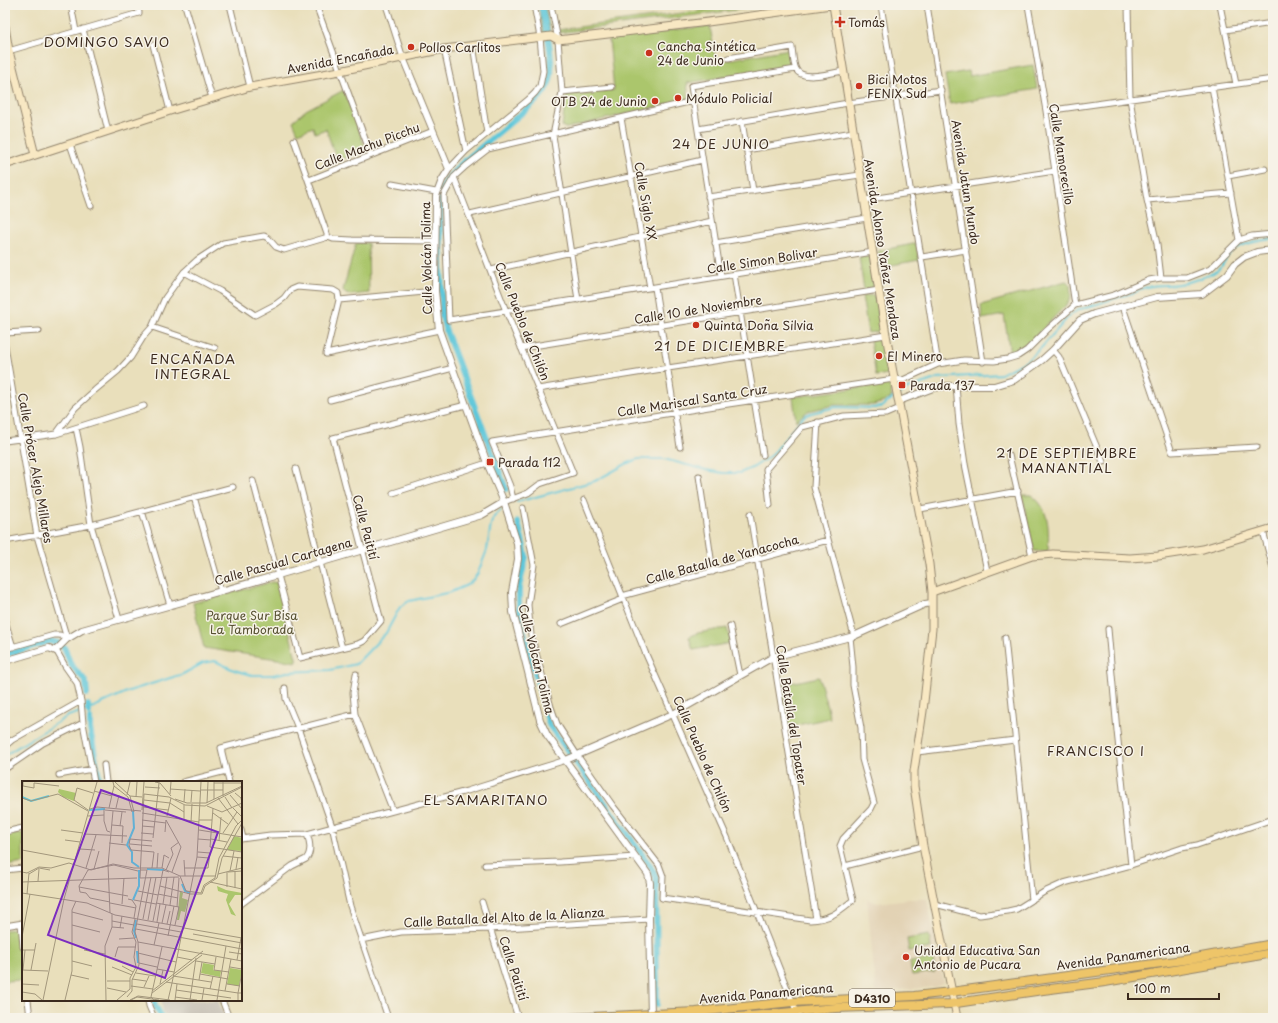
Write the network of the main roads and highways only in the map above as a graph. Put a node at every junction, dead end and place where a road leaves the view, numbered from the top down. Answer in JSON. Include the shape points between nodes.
{"nodes":[{"id":1,"x":832,"y":5,"type":"edge"},
{"id":2,"x":5,"y":27,"type":"edge"},
{"id":3,"x":7,"y":51,"type":"edge"},
{"id":4,"x":35,"y":155,"type":"junction"},
{"id":5,"x":5,"y":165,"type":"edge"},
{"id":6,"x":1273,"y":528,"type":"edge"},
{"id":7,"x":932,"y":592,"type":"junction"},
{"id":8,"x":1273,"y":944,"type":"edge"},
{"id":9,"x":1230,"y":952,"type":"junction"},
{"id":10,"x":1273,"y":953,"type":"edge"},
{"id":11,"x":1231,"y":960,"type":"junction"},
{"id":12,"x":1190,"y":963,"type":"junction"},
{"id":13,"x":1124,"y":969,"type":"junction"},
{"id":14,"x":1126,"y":978,"type":"junction"},
{"id":15,"x":951,"y":992,"type":"junction"},
{"id":16,"x":954,"y":1003,"type":"junction"},
{"id":17,"x":797,"y":1015,"type":"edge"},
{"id":18,"x":651,"y":1016,"type":"edge"},
{"id":19,"x":568,"y":1018,"type":"edge"},
{"id":20,"x":727,"y":1018,"type":"edge"},
{"id":21,"x":957,"y":1018,"type":"edge"}],
"edges":[{"from":1,"to":4,"type":"main road","name":"Avenida Encañada","via":[[558,40],[545,37],[444,49],[250,88],[170,110]]},
{"from":1,"to":7,"type":"main road","name":"Avenida Alonso Yañez Mendoza","via":[[886,335],[920,509]]},
{"from":2,"to":3,"type":"main road"},
{"from":3,"to":4,"type":"main road"},
{"from":4,"to":5,"type":"main road","name":"Avenida Encañada"},
{"from":6,"to":7,"type":"main road","via":[[1203,549],[1158,556],[1032,556]]},
{"from":7,"to":15,"type":"main road","name":"Avenida Alonso Yañez Mendoza","via":[[932,629],[914,786]]},
{"from":8,"to":9,"type":"main road","name":"Avenida Panamericana","number":"D4310"},
{"from":9,"to":11,"type":"main road"},
{"from":9,"to":12,"type":"main road","name":"Avenida Panamericana","number":"D4310"},
{"from":10,"to":11,"type":"main road","name":"Avenida Panamericana","number":"D4310"},
{"from":11,"to":12,"type":"main road","name":"Avenida Panamericana","number":"D4310"},
{"from":12,"to":13,"type":"main road","name":"Avenida Panamericana","number":"D4310"},
{"from":12,"to":14,"type":"main road","name":"Avenida Panamericana","number":"D4310"},
{"from":13,"to":14,"type":"main road"},
{"from":13,"to":15,"type":"main road","name":"Avenida Panamericana","number":"D4310"},
{"from":14,"to":16,"type":"main road","name":"Avenida Panamericana","number":"D4310"},
{"from":15,"to":16,"type":"main road","name":"Avenida Alonso Yañez Mendoza"},
{"from":15,"to":18,"type":"main road","name":"Avenida Panamericana","number":"D4310","via":[[792,1002]]},
{"from":16,"to":17,"type":"main road","name":"Avenida Panamericana","number":"D4310","via":[[836,1008]]},
{"from":16,"to":21,"type":"main road","name":"Avenida Alonso Yañez Mendoza"},
{"from":17,"to":20,"type":"main road","name":"Avenida Panamericana","number":"D4310"},
{"from":18,"to":19,"type":"main road","name":"Avenida Panamericana","number":"D4310"}]}
